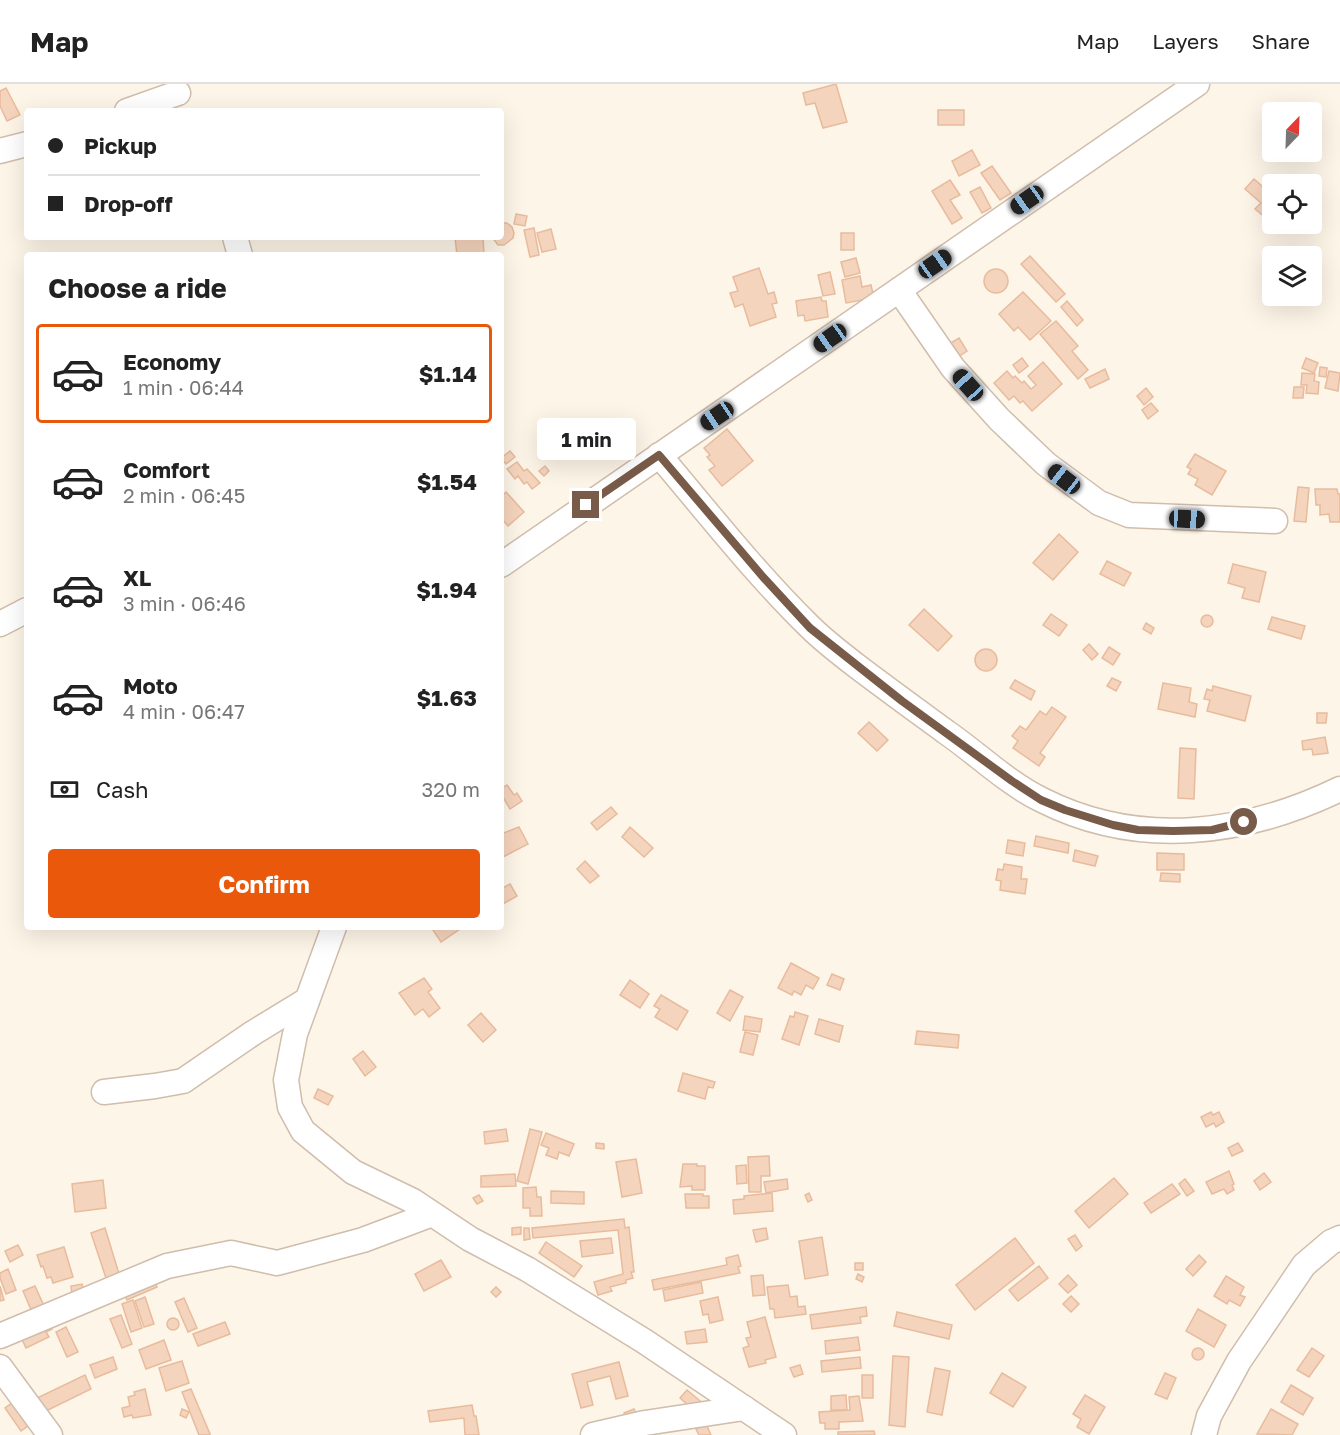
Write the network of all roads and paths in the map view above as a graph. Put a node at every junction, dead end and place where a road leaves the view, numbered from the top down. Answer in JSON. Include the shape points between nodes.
{"nodes":[{"id":1,"x":1197,"y":84,"type":"edge"},
{"id":2,"x":180,"y":96,"type":"edge"},
{"id":3,"x":138,"y":108,"type":"edge"},
{"id":4,"x":24,"y":145,"type":"edge"},
{"id":5,"x":0,"y":151,"type":"edge"},
{"id":6,"x":899,"y":290,"type":"junction"},
{"id":7,"x":659,"y":455,"type":"junction"},
{"id":8,"x":1275,"y":521,"type":"dead end"},
{"id":9,"x":504,"y":563,"type":"edge"},
{"id":10,"x":24,"y":612,"type":"edge"},
{"id":11,"x":0,"y":624,"type":"edge"},
{"id":12,"x":1340,"y":789,"type":"edge"},
{"id":13,"x":333,"y":930,"type":"edge"},
{"id":14,"x":307,"y":1000,"type":"junction"},
{"id":15,"x":104,"y":1092,"type":"dead end"},
{"id":16,"x":432,"y":1214,"type":"junction"},
{"id":17,"x":1340,"y":1238,"type":"edge"},
{"id":18,"x":0,"y":1336,"type":"edge"},
{"id":19,"x":0,"y":1367,"type":"edge"},
{"id":20,"x":744,"y":1408,"type":"junction"},
{"id":21,"x":50,"y":1435,"type":"edge"},
{"id":22,"x":593,"y":1435,"type":"edge"},
{"id":23,"x":784,"y":1435,"type":"edge"},
{"id":24,"x":1204,"y":1435,"type":"edge"}],
"edges":[{"from":1,"to":6,"type":"street"},
{"from":2,"to":3,"type":"street"},
{"from":4,"to":5,"type":"street"},
{"from":6,"to":7,"type":"street"},
{"from":6,"to":8,"type":"street","via":[[953,368],[999,419],[1046,464],[1099,503],[1130,515]]},
{"from":7,"to":9,"type":"street"},
{"from":7,"to":12,"type":"street","via":[[810,628],[902,701],[1041,800],[1138,830],[1212,830]]},
{"from":10,"to":11,"type":"street"},
{"from":13,"to":14,"type":"street"},
{"from":14,"to":15,"type":"street","via":[[183,1080]]},
{"from":14,"to":16,"type":"street","via":[[286,1080],[290,1107],[303,1131],[352,1172]]},
{"from":16,"to":18,"type":"street","via":[[363,1240],[277,1263],[231,1253],[167,1266]]},
{"from":16,"to":20,"type":"street","via":[[644,1341]]},
{"from":17,"to":24,"type":"street","via":[[1304,1265],[1239,1361],[1209,1416]]},
{"from":19,"to":21,"type":"street"},
{"from":20,"to":22,"type":"street"},
{"from":20,"to":23,"type":"street"}]}
